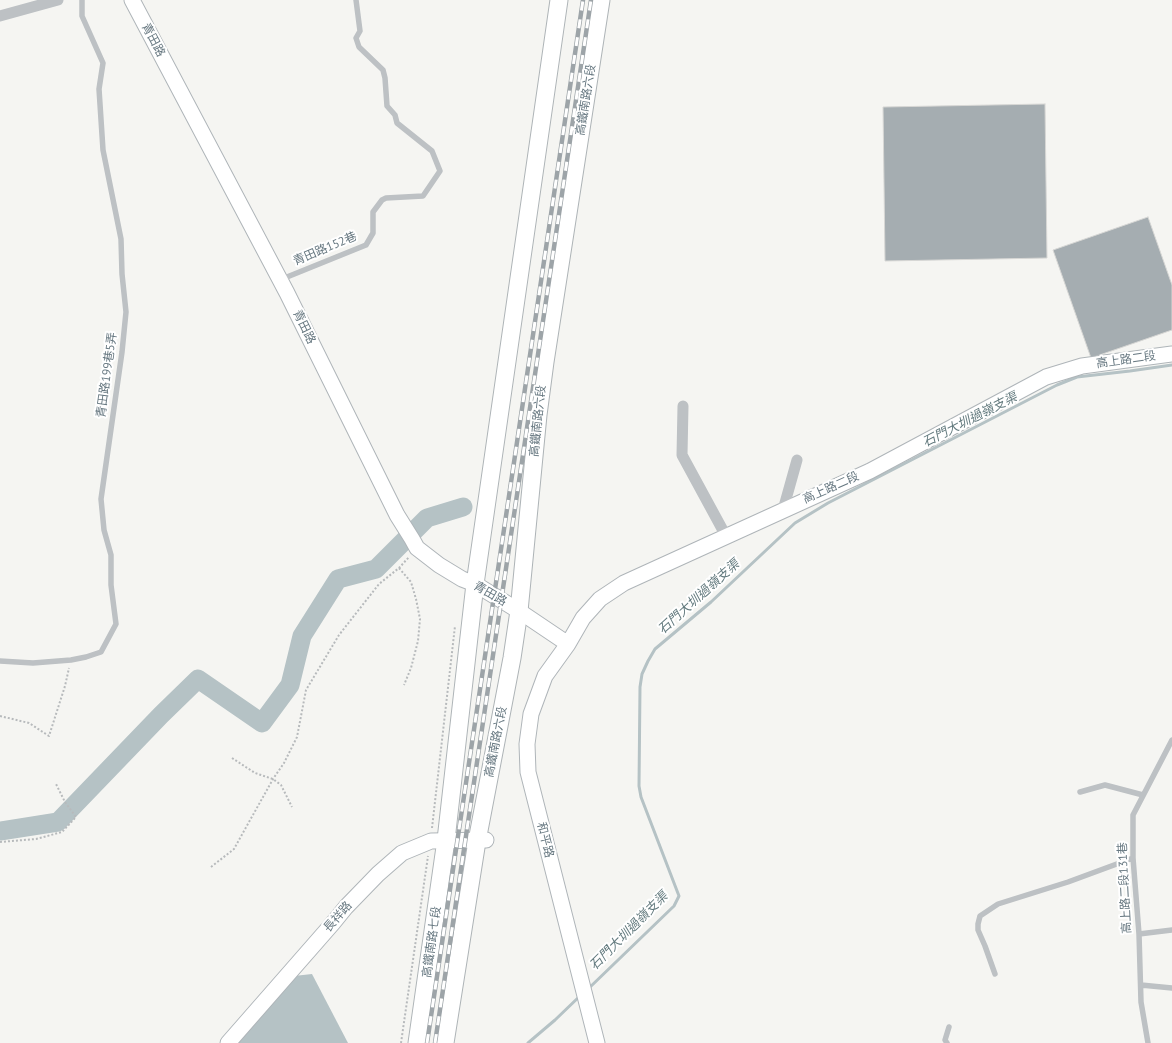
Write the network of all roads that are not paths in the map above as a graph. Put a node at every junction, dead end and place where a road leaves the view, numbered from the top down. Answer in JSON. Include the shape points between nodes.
{"nodes":[{"id":1,"x":58,"y":0,"type":"edge"},
{"id":2,"x":82,"y":0,"type":"edge"},
{"id":3,"x":132,"y":0,"type":"edge"},
{"id":4,"x":356,"y":0,"type":"edge"},
{"id":5,"x":559,"y":0,"type":"edge"},
{"id":6,"x":602,"y":0,"type":"edge"},
{"id":7,"x":0,"y":16,"type":"edge"},
{"id":8,"x":280,"y":280,"type":"junction"},
{"id":9,"x":1172,"y":354,"type":"edge"},
{"id":10,"x":683,"y":406,"type":"dead end"},
{"id":11,"x":797,"y":460,"type":"dead end"},
{"id":12,"x":783,"y":510,"type":"junction"},
{"id":13,"x":726,"y":536,"type":"junction"},
{"id":14,"x":475,"y":584,"type":"junction"},
{"id":15,"x":519,"y":611,"type":"junction"},
{"id":16,"x":568,"y":644,"type":"junction"},
{"id":17,"x":0,"y":661,"type":"edge"},
{"id":18,"x":1172,"y":740,"type":"edge"},
{"id":19,"x":1080,"y":792,"type":"dead end"},
{"id":20,"x":1144,"y":795,"type":"junction"},
{"id":21,"x":446,"y":840,"type":"junction"},
{"id":22,"x":482,"y":841,"type":"junction"},
{"id":23,"x":1133,"y":858,"type":"junction"},
{"id":24,"x":1172,"y":930,"type":"edge"},
{"id":25,"x":1139,"y":934,"type":"junction"},
{"id":26,"x":995,"y":974,"type":"dead end"},
{"id":27,"x":1141,"y":985,"type":"junction"},
{"id":28,"x":1172,"y":988,"type":"edge"},
{"id":29,"x":949,"y":1027,"type":"dead end"},
{"id":30,"x":228,"y":1043,"type":"edge"},
{"id":31,"x":417,"y":1043,"type":"edge"},
{"id":32,"x":445,"y":1043,"type":"edge"},
{"id":33,"x":596,"y":1043,"type":"edge"},
{"id":34,"x":947,"y":1043,"type":"edge"},
{"id":35,"x":1148,"y":1043,"type":"edge"}],
"edges":[{"from":1,"to":7,"type":"street"},
{"from":2,"to":17,"type":"lane","name":"青田路199巷5弄","via":[[82,16],[103,63],[99,89],[102,150],[120,239],[126,312],[101,499],[104,530],[111,555],[111,585],[116,624],[101,652],[86,657],[33,663]]},
{"from":3,"to":8,"type":"street","name":"青田路"},
{"from":4,"to":8,"type":"lane","name":"青田路152巷","via":[[360,32],[356,38],[358,46],[383,70],[387,106],[395,115],[397,123],[432,151],[440,171],[423,196],[382,200],[373,212],[373,233],[366,245]]},
{"from":5,"to":14,"type":"main road"},
{"from":6,"to":15,"type":"main road","name":"高鐵南路六段","via":[[545,362]]},
{"from":8,"to":14,"type":"street","name":"青田路","via":[[396,515],[411,538],[439,565]]},
{"from":9,"to":12,"type":"street","name":"高上路二段","via":[[1082,366],[1046,377],[870,471]]},
{"from":10,"to":13,"type":"street","via":[[682,455]]},
{"from":11,"to":12,"type":"street"},
{"from":12,"to":13,"type":"street","name":"高上路二段"},
{"from":13,"to":16,"type":"street","name":"高上路二段","via":[[624,583],[600,599],[583,618]]},
{"from":14,"to":15,"type":"street","name":"青田路"},
{"from":14,"to":21,"type":"main road"},
{"from":15,"to":16,"type":"street"},
{"from":15,"to":22,"type":"main road","name":"高鐵南路六段"},
{"from":16,"to":33,"type":"street","name":"和平路","via":[[545,676],[531,714],[528,772]]},
{"from":18,"to":20,"type":"lane","name":"高上路二段131巷"},
{"from":19,"to":20,"type":"lane","via":[[1105,785]]},
{"from":20,"to":23,"type":"lane","name":"高上路二段131巷","via":[[1133,815]]},
{"from":21,"to":22,"type":"street","name":"長祥路"},
{"from":21,"to":30,"type":"street","name":"長祥路","via":[[431,841],[402,853],[378,874],[346,907]]},
{"from":21,"to":31,"type":"main road","name":"高鐵南路七段"},
{"from":22,"to":32,"type":"main road"},
{"from":23,"to":25,"type":"lane","name":"高上路二段131巷"},
{"from":23,"to":26,"type":"lane","via":[[998,904],[980,916],[978,930]]},
{"from":24,"to":25,"type":"lane"},
{"from":25,"to":27,"type":"lane","name":"高上路二段131巷"},
{"from":27,"to":28,"type":"lane"},
{"from":27,"to":35,"type":"lane","name":"高上路二段131巷","via":[[1141,1002]]},
{"from":29,"to":34,"type":"lane","via":[[945,1040]]}]}
